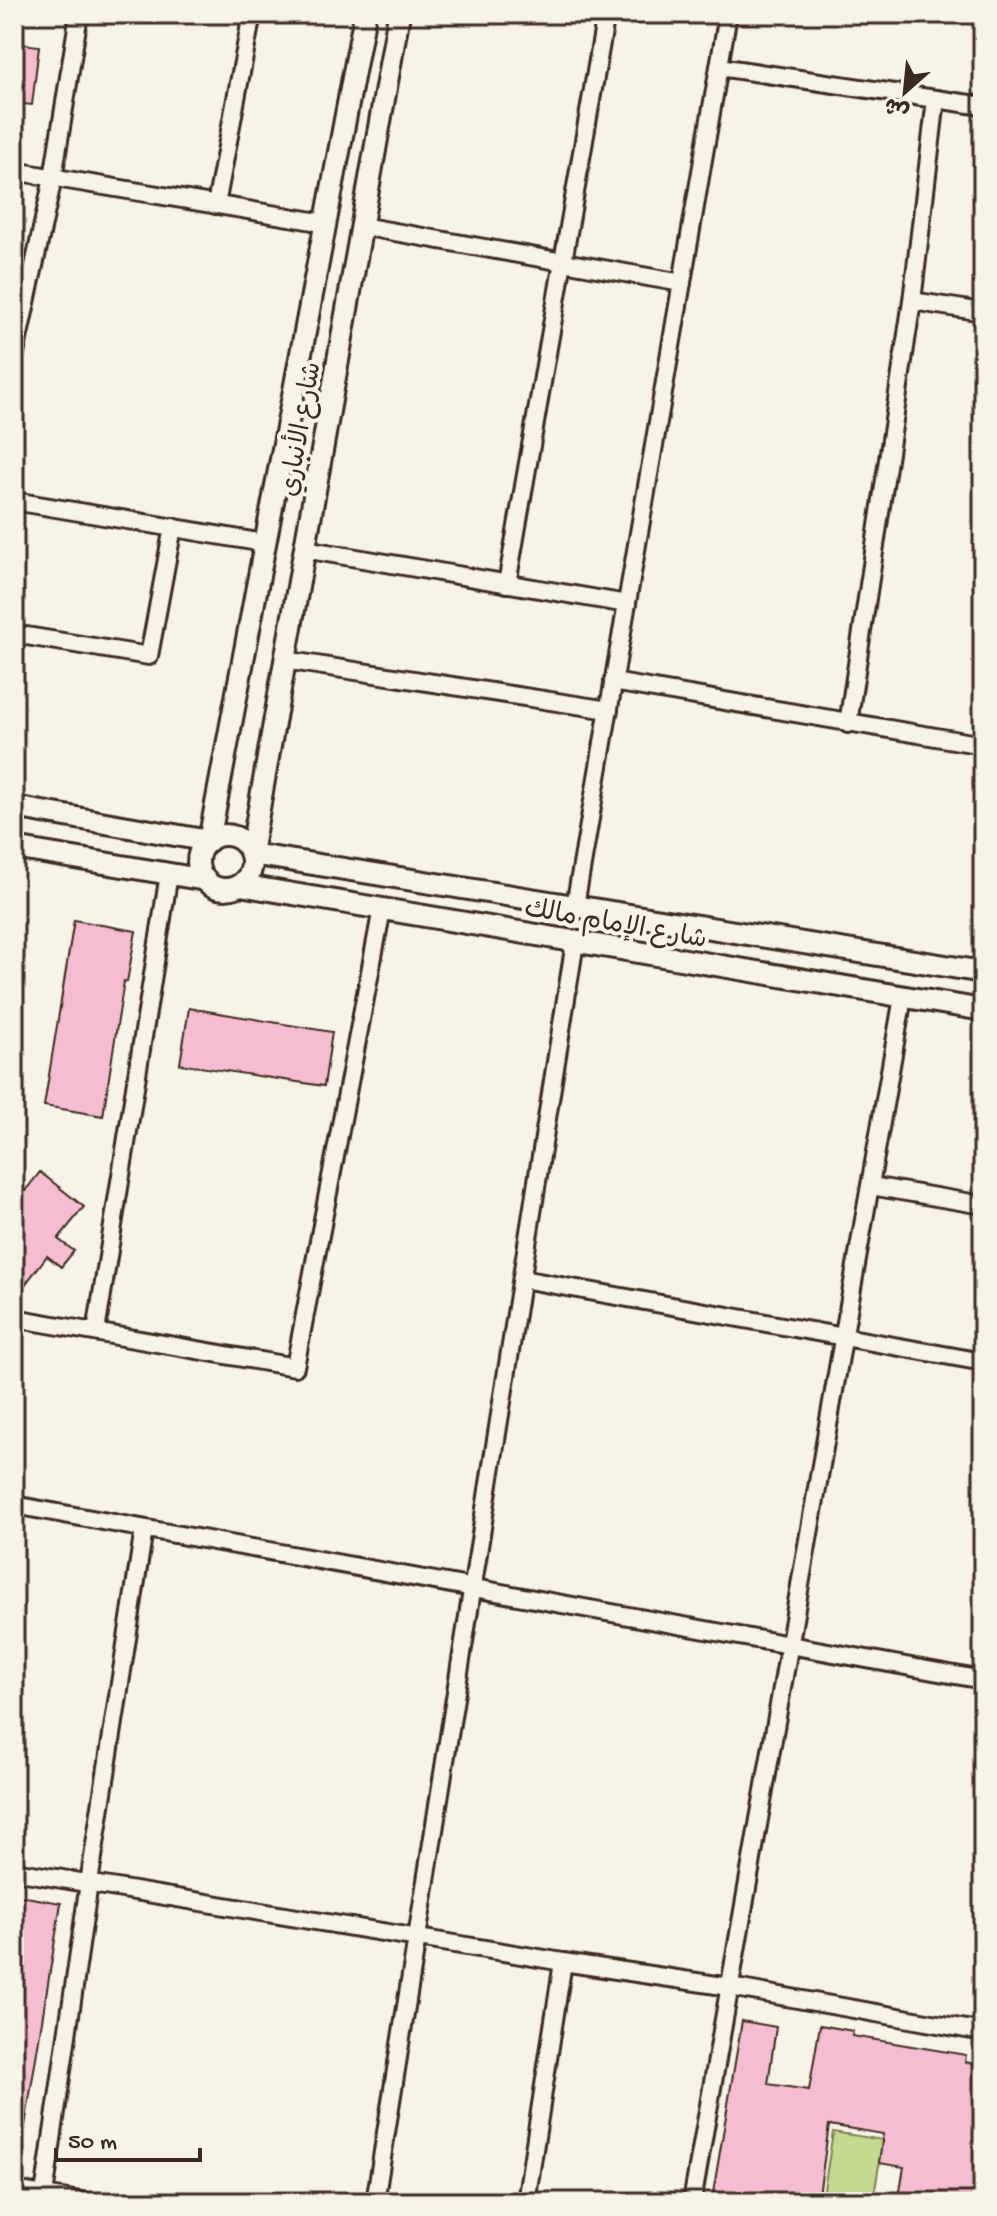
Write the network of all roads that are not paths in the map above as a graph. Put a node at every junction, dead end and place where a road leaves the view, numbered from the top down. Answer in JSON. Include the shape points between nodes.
{"nodes":[{"id":1,"x":79,"y":14,"type":"edge"},
{"id":2,"x":252,"y":14,"type":"edge"},
{"id":3,"x":365,"y":14,"type":"edge"},
{"id":4,"x":399,"y":14,"type":"edge"},
{"id":5,"x":606,"y":14,"type":"edge"},
{"id":6,"x":728,"y":14,"type":"edge"},
{"id":7,"x":719,"y":67,"type":"junction"},
{"id":8,"x":936,"y":99,"type":"junction"},
{"id":9,"x":983,"y":106,"type":"edge"},
{"id":10,"x":14,"y":171,"type":"edge"},
{"id":11,"x":53,"y":178,"type":"junction"},
{"id":12,"x":216,"y":205,"type":"junction"},
{"id":13,"x":325,"y":223,"type":"junction"},
{"id":14,"x":361,"y":226,"type":"junction"},
{"id":15,"x":562,"y":262,"type":"junction"},
{"id":16,"x":682,"y":283,"type":"junction"},
{"id":17,"x":912,"y":301,"type":"junction"},
{"id":18,"x":983,"y":312,"type":"edge"},
{"id":19,"x":14,"y":358,"type":"edge"},
{"id":20,"x":14,"y":501,"type":"edge"},
{"id":21,"x":173,"y":527,"type":"junction"},
{"id":22,"x":264,"y":543,"type":"junction"},
{"id":23,"x":304,"y":549,"type":"junction"},
{"id":24,"x":507,"y":584,"type":"junction"},
{"id":25,"x":627,"y":604,"type":"junction"},
{"id":26,"x":14,"y":634,"type":"edge"},
{"id":27,"x":284,"y":660,"type":"junction"},
{"id":28,"x":613,"y":682,"type":"junction"},
{"id":29,"x":609,"y":710,"type":"junction"},
{"id":30,"x":848,"y":724,"type":"junction"},
{"id":31,"x":983,"y":745,"type":"edge"},
{"id":32,"x":14,"y":807,"type":"edge"},
{"id":33,"x":209,"y":841,"type":"junction"},
{"id":34,"x":14,"y":848,"type":"edge"},
{"id":35,"x":251,"y":854,"type":"junction"},
{"id":36,"x":169,"y":874,"type":"junction"},
{"id":37,"x":206,"y":880,"type":"junction"},
{"id":38,"x":240,"y":885,"type":"junction"},
{"id":39,"x":575,"y":906,"type":"junction"},
{"id":40,"x":382,"y":909,"type":"junction"},
{"id":41,"x":575,"y":942,"type":"junction"},
{"id":42,"x":983,"y":972,"type":"edge"},
{"id":43,"x":903,"y":997,"type":"junction"},
{"id":44,"x":983,"y":1010,"type":"edge"},
{"id":45,"x":871,"y":1186,"type":"junction"},
{"id":46,"x":983,"y":1205,"type":"edge"},
{"id":47,"x":522,"y":1279,"type":"junction"},
{"id":48,"x":14,"y":1318,"type":"edge"},
{"id":49,"x":96,"y":1332,"type":"junction"},
{"id":50,"x":845,"y":1337,"type":"junction"},
{"id":51,"x":983,"y":1362,"type":"edge"},
{"id":52,"x":14,"y":1505,"type":"edge"},
{"id":53,"x":144,"y":1529,"type":"junction"},
{"id":54,"x":473,"y":1588,"type":"junction"},
{"id":55,"x":791,"y":1646,"type":"junction"},
{"id":56,"x":983,"y":1680,"type":"edge"},
{"id":57,"x":14,"y":1871,"type":"edge"},
{"id":58,"x":89,"y":1883,"type":"junction"},
{"id":59,"x":416,"y":1937,"type":"junction"},
{"id":60,"x":563,"y":1962,"type":"junction"},
{"id":61,"x":730,"y":1987,"type":"junction"},
{"id":62,"x":983,"y":2032,"type":"edge"},
{"id":63,"x":14,"y":2190,"type":"edge"},
{"id":64,"x":44,"y":2199,"type":"edge"},
{"id":65,"x":86,"y":2202,"type":"edge"},
{"id":66,"x":375,"y":2202,"type":"edge"},
{"id":67,"x":526,"y":2202,"type":"edge"},
{"id":68,"x":692,"y":2202,"type":"edge"}],
"edges":[{"from":1,"to":11,"type":"street"},
{"from":2,"to":12,"type":"street"},
{"from":3,"to":13,"type":"street","name":"شارع الأنباري"},
{"from":4,"to":14,"type":"street","name":"شارع الأنباري"},
{"from":5,"to":15,"type":"street"},
{"from":6,"to":7,"type":"street"},
{"from":7,"to":8,"type":"street"},
{"from":7,"to":16,"type":"street"},
{"from":8,"to":9,"type":"street"},
{"from":8,"to":17,"type":"street"},
{"from":10,"to":11,"type":"street"},
{"from":11,"to":12,"type":"street"},
{"from":11,"to":19,"type":"street"},
{"from":12,"to":13,"type":"street"},
{"from":13,"to":22,"type":"street","name":"شارع الأنباري"},
{"from":14,"to":15,"type":"street"},
{"from":14,"to":23,"type":"street","name":"شارع الأنباري"},
{"from":15,"to":16,"type":"street"},
{"from":15,"to":24,"type":"street"},
{"from":16,"to":25,"type":"street"},
{"from":17,"to":18,"type":"street"},
{"from":17,"to":30,"type":"street"},
{"from":20,"to":21,"type":"street"},
{"from":21,"to":22,"type":"street"},
{"from":21,"to":26,"type":"street","via":[[149,656]]},
{"from":22,"to":33,"type":"street","name":"شارع الأنباري"},
{"from":23,"to":24,"type":"street"},
{"from":23,"to":27,"type":"street","name":"شارع الأنباري"},
{"from":24,"to":25,"type":"street"},
{"from":25,"to":28,"type":"street"},
{"from":27,"to":29,"type":"street"},
{"from":27,"to":35,"type":"street","name":"شارع الأنباري"},
{"from":28,"to":29,"type":"street"},
{"from":28,"to":30,"type":"street"},
{"from":29,"to":39,"type":"street"},
{"from":30,"to":31,"type":"street"},
{"from":32,"to":33,"type":"street"},
{"from":33,"to":35,"type":"street","via":[[233,837]]},
{"from":33,"to":37,"type":"street","via":[[198,864]]},
{"from":34,"to":36,"type":"street"},
{"from":35,"to":38,"type":"street","via":[[251,870]]},
{"from":35,"to":39,"type":"street","name":"شارع الإمام مالك"},
{"from":36,"to":37,"type":"street"},
{"from":36,"to":49,"type":"street"},
{"from":37,"to":38,"type":"street","via":[[222,889]]},
{"from":38,"to":40,"type":"street","name":"شارع الإمام مالك"},
{"from":39,"to":42,"type":"street","name":"شارع الإمام مالك"},
{"from":40,"to":41,"type":"street","name":"شارع الإمام مالك"},
{"from":40,"to":49,"type":"street","via":[[295,1367]]},
{"from":41,"to":43,"type":"street","name":"شارع الإمام مالك"},
{"from":41,"to":47,"type":"street"},
{"from":43,"to":44,"type":"street","name":"شارع الإمام مالك"},
{"from":43,"to":45,"type":"street"},
{"from":45,"to":46,"type":"street"},
{"from":45,"to":50,"type":"street"},
{"from":47,"to":50,"type":"street"},
{"from":47,"to":54,"type":"street"},
{"from":48,"to":49,"type":"street"},
{"from":50,"to":51,"type":"street"},
{"from":50,"to":55,"type":"street"},
{"from":52,"to":53,"type":"street"},
{"from":53,"to":54,"type":"street"},
{"from":53,"to":58,"type":"street"},
{"from":54,"to":55,"type":"street"},
{"from":54,"to":59,"type":"street"},
{"from":55,"to":56,"type":"street"},
{"from":55,"to":61,"type":"street"},
{"from":57,"to":58,"type":"street"},
{"from":58,"to":59,"type":"street"},
{"from":58,"to":64,"type":"street"},
{"from":59,"to":60,"type":"street"},
{"from":59,"to":66,"type":"street"},
{"from":60,"to":61,"type":"street"},
{"from":60,"to":67,"type":"street"},
{"from":61,"to":62,"type":"street"},
{"from":61,"to":68,"type":"street"},
{"from":63,"to":64,"type":"street"},
{"from":64,"to":65,"type":"street"}]}
